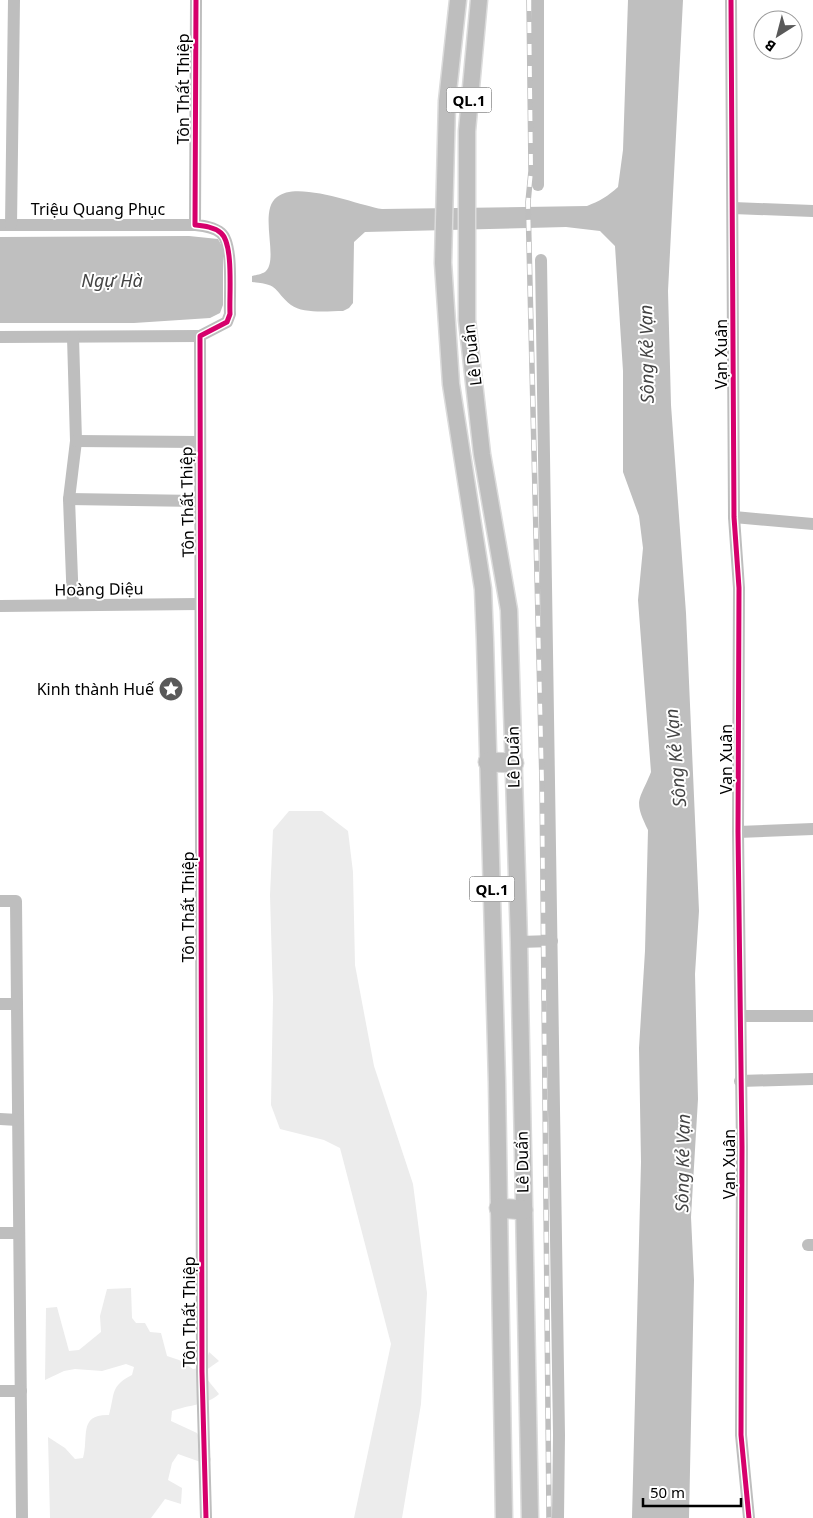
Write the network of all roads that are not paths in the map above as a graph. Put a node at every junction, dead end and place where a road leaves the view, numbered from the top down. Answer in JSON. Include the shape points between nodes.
{"nodes":[{"id":1,"x":14,"y":0,"type":"edge"},
{"id":2,"x":196,"y":0,"type":"edge"},
{"id":3,"x":458,"y":0,"type":"edge"},
{"id":4,"x":479,"y":0,"type":"edge"},
{"id":5,"x":538,"y":0,"type":"edge"},
{"id":6,"x":731,"y":0,"type":"edge"},
{"id":7,"x":538,"y":185,"type":"dead end"},
{"id":8,"x":733,"y":208,"type":"junction"},
{"id":9,"x":813,"y":211,"type":"edge"},
{"id":10,"x":6,"y":225,"type":"edge"},
{"id":11,"x":195,"y":225,"type":"junction"},
{"id":12,"x":541,"y":260,"type":"dead end"},
{"id":13,"x":200,"y":336,"type":"junction"},
{"id":14,"x":0,"y":337,"type":"edge"},
{"id":15,"x":73,"y":337,"type":"junction"},
{"id":16,"x":76,"y":442,"type":"junction"},
{"id":17,"x":198,"y":442,"type":"junction"},
{"id":18,"x":69,"y":499,"type":"junction"},
{"id":19,"x":198,"y":500,"type":"junction"},
{"id":20,"x":734,"y":517,"type":"junction"},
{"id":21,"x":813,"y":524,"type":"edge"},
{"id":22,"x":199,"y":604,"type":"junction"},
{"id":23,"x":73,"y":605,"type":"junction"},
{"id":24,"x":0,"y":606,"type":"edge"},
{"id":25,"x":488,"y":762,"type":"junction"},
{"id":26,"x":514,"y":763,"type":"junction"},
{"id":27,"x":813,"y":829,"type":"edge"},
{"id":28,"x":738,"y":832,"type":"junction"},
{"id":29,"x":0,"y":900,"type":"edge"},
{"id":30,"x":552,"y":941,"type":"junction"},
{"id":31,"x":519,"y":942,"type":"junction"},
{"id":32,"x":0,"y":1004,"type":"edge"},
{"id":33,"x":17,"y":1004,"type":"junction"},
{"id":34,"x":742,"y":1016,"type":"junction"},
{"id":35,"x":813,"y":1016,"type":"edge"},
{"id":36,"x":813,"y":1079,"type":"edge"},
{"id":37,"x":740,"y":1081,"type":"junction"},
{"id":38,"x":0,"y":1119,"type":"edge"},
{"id":39,"x":18,"y":1120,"type":"junction"},
{"id":40,"x":499,"y":1208,"type":"junction"},
{"id":41,"x":523,"y":1210,"type":"junction"},
{"id":42,"x":0,"y":1233,"type":"edge"},
{"id":43,"x":19,"y":1233,"type":"junction"},
{"id":44,"x":0,"y":1391,"type":"edge"},
{"id":45,"x":21,"y":1391,"type":"junction"},
{"id":46,"x":22,"y":1518,"type":"edge"},
{"id":47,"x":206,"y":1518,"type":"edge"},
{"id":48,"x":504,"y":1518,"type":"edge"},
{"id":49,"x":530,"y":1518,"type":"edge"},
{"id":50,"x":558,"y":1518,"type":"edge"},
{"id":51,"x":749,"y":1518,"type":"edge"}],
"edges":[{"from":1,"to":10,"type":"street"},
{"from":2,"to":11,"type":"street","name":"Tôn Thất Thiệp"},
{"from":3,"to":25,"type":"main road","name":"Lê Duẩn","number":"QL.1","via":[[447,101],[444,263],[451,384],[483,589]]},
{"from":4,"to":26,"type":"main road","name":"Lê Duẩn","number":"QL.1","via":[[466,131],[467,320],[482,454],[509,610]]},
{"from":5,"to":7,"type":"street"},
{"from":6,"to":8,"type":"street","name":"Vạn Xuân"},
{"from":8,"to":9,"type":"street"},
{"from":8,"to":20,"type":"street","name":"Vạn Xuân"},
{"from":10,"to":11,"type":"street","name":"Triệu Quang Phục"},
{"from":11,"to":13,"type":"street","via":[[212,228],[222,234],[229,246],[230,314],[227,322]]},
{"from":12,"to":30,"type":"street"},
{"from":13,"to":15,"type":"street"},
{"from":13,"to":17,"type":"street","name":"Tôn Thất Thiệp"},
{"from":14,"to":15,"type":"street"},
{"from":15,"to":16,"type":"street"},
{"from":16,"to":17,"type":"street"},
{"from":16,"to":18,"type":"street"},
{"from":17,"to":19,"type":"street","name":"Tôn Thất Thiệp"},
{"from":18,"to":19,"type":"street"},
{"from":18,"to":23,"type":"street"},
{"from":19,"to":22,"type":"street","name":"Tôn Thất Thiệp"},
{"from":20,"to":21,"type":"street"},
{"from":20,"to":28,"type":"street","name":"Vạn Xuân","via":[[739,588]]},
{"from":22,"to":23,"type":"street","name":"Hoàng Diệu"},
{"from":22,"to":47,"type":"street","name":"Tôn Thất Thiệp","via":[[202,1389]]},
{"from":23,"to":24,"type":"street","name":"Hoàng Diệu"},
{"from":25,"to":26,"type":"highway"},
{"from":25,"to":40,"type":"main road","name":"Lê Duẩn","number":"QL.1"},
{"from":26,"to":31,"type":"main road","name":"Lê Duẩn","number":"QL.1"},
{"from":27,"to":28,"type":"street"},
{"from":28,"to":34,"type":"street","name":"Vạn Xuân"},
{"from":29,"to":33,"type":"street","via":[[16,901]]},
{"from":30,"to":31,"type":"street"},
{"from":30,"to":50,"type":"street"},
{"from":31,"to":41,"type":"main road","name":"Lê Duẩn","number":"QL.1"},
{"from":32,"to":33,"type":"street"},
{"from":33,"to":39,"type":"street"},
{"from":34,"to":35,"type":"street"},
{"from":34,"to":37,"type":"street","name":"Vạn Xuân"},
{"from":36,"to":37,"type":"street"},
{"from":37,"to":51,"type":"street","name":"Vạn Xuân","via":[[740,1435]]},
{"from":38,"to":39,"type":"street"},
{"from":39,"to":43,"type":"street"},
{"from":40,"to":41,"type":"highway"},
{"from":40,"to":48,"type":"main road","name":"Lê Duẩn","number":"QL.1"},
{"from":41,"to":49,"type":"main road","name":"Lê Duẩn","number":"QL.1"},
{"from":42,"to":43,"type":"street"},
{"from":43,"to":45,"type":"street"},
{"from":44,"to":45,"type":"street"},
{"from":45,"to":46,"type":"street"}]}
